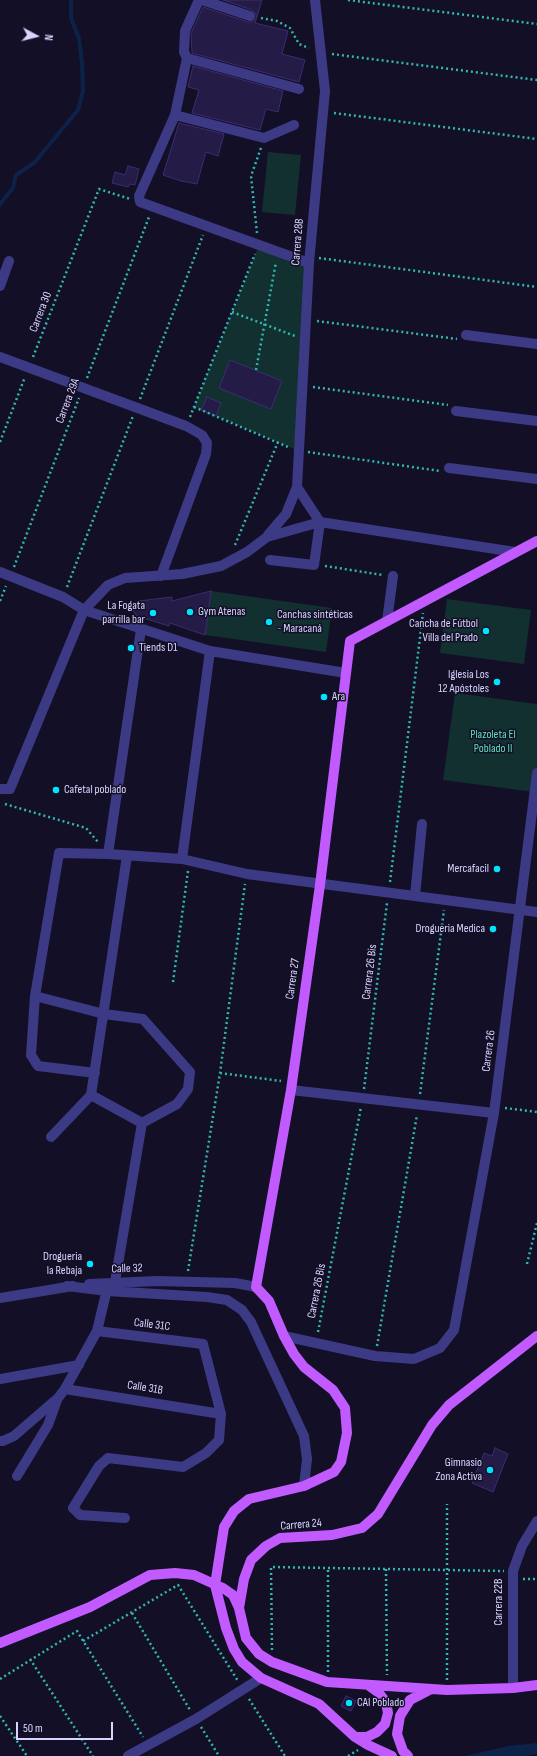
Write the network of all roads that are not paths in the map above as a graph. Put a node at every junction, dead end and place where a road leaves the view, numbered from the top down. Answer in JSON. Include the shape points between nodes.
{"nodes":[{"id":1,"x":198,"y":0,"type":"edge"},
{"id":2,"x":202,"y":0,"type":"edge"},
{"id":3,"x":315,"y":0,"type":"edge"},
{"id":4,"x":250,"y":16,"type":"road end"},
{"id":5,"x":187,"y":58,"type":"junction"},
{"id":6,"x":299,"y":89,"type":"dead end"},
{"id":7,"x":175,"y":115,"type":"junction"},
{"id":8,"x":294,"y":126,"type":"dead end"},
{"id":9,"x":309,"y":260,"type":"junction"},
{"id":10,"x":9,"y":261,"type":"dead end"},
{"id":11,"x":0,"y":286,"type":"edge"},
{"id":12,"x":462,"y":337,"type":"road end"},
{"id":13,"x":537,"y":344,"type":"edge"},
{"id":14,"x":0,"y":357,"type":"edge"},
{"id":15,"x":453,"y":408,"type":"road end"},
{"id":16,"x":537,"y":421,"type":"edge"},
{"id":17,"x":445,"y":469,"type":"road end"},
{"id":18,"x":537,"y":479,"type":"edge"},
{"id":19,"x":297,"y":487,"type":"junction"},
{"id":20,"x":320,"y":522,"type":"junction"},
{"id":21,"x":267,"y":537,"type":"junction"},
{"id":22,"x":537,"y":541,"type":"edge"},
{"id":23,"x":515,"y":552,"type":"junction"},
{"id":24,"x":270,"y":560,"type":"dead end"},
{"id":25,"x":0,"y":572,"type":"edge"},
{"id":26,"x":161,"y":576,"type":"junction"},
{"id":27,"x":393,"y":576,"type":"road end"},
{"id":28,"x":84,"y":610,"type":"junction"},
{"id":29,"x":387,"y":621,"type":"junction"},
{"id":30,"x":141,"y":629,"type":"junction"},
{"id":31,"x":210,"y":651,"type":"junction"},
{"id":32,"x":346,"y":673,"type":"junction"},
{"id":33,"x":537,"y":773,"type":"edge"},
{"id":34,"x":0,"y":789,"type":"edge"},
{"id":35,"x":422,"y":824,"type":"dead end"},
{"id":36,"x":108,"y":854,"type":"junction"},
{"id":37,"x":127,"y":856,"type":"junction"},
{"id":38,"x":186,"y":860,"type":"junction"},
{"id":39,"x":320,"y":884,"type":"junction"},
{"id":40,"x":415,"y":896,"type":"junction"},
{"id":41,"x":520,"y":909,"type":"junction"},
{"id":42,"x":537,"y":912,"type":"edge"},
{"id":43,"x":34,"y":996,"type":"junction"},
{"id":44,"x":104,"y":1014,"type":"junction"},
{"id":45,"x":95,"y":1073,"type":"junction"},
{"id":46,"x":291,"y":1086,"type":"junction"},
{"id":47,"x":91,"y":1095,"type":"junction"},
{"id":48,"x":495,"y":1110,"type":"junction"},
{"id":49,"x":142,"y":1123,"type":"junction"},
{"id":50,"x":51,"y":1137,"type":"dead end"},
{"id":51,"x":110,"y":1285,"type":"junction"},
{"id":52,"x":256,"y":1287,"type":"junction"},
{"id":53,"x":0,"y":1298,"type":"edge"},
{"id":54,"x":97,"y":1331,"type":"junction"},
{"id":55,"x":284,"y":1336,"type":"junction"},
{"id":56,"x":537,"y":1336,"type":"edge"},
{"id":57,"x":79,"y":1365,"type":"junction"},
{"id":58,"x":0,"y":1379,"type":"edge"},
{"id":59,"x":65,"y":1389,"type":"junction"},
{"id":60,"x":58,"y":1398,"type":"junction"},
{"id":61,"x":220,"y":1414,"type":"junction"},
{"id":62,"x":0,"y":1441,"type":"edge"},
{"id":63,"x":17,"y":1476,"type":"dead end"},
{"id":64,"x":304,"y":1486,"type":"junction"},
{"id":65,"x":125,"y":1518,"type":"dead end"},
{"id":66,"x":537,"y":1521,"type":"edge"},
{"id":67,"x":215,"y":1585,"type":"junction"},
{"id":68,"x":239,"y":1608,"type":"junction"},
{"id":69,"x":0,"y":1643,"type":"edge"},
{"id":70,"x":262,"y":1678,"type":"junction"},
{"id":71,"x":368,"y":1685,"type":"junction"},
{"id":72,"x":537,"y":1685,"type":"edge"},
{"id":73,"x":513,"y":1688,"type":"junction"},
{"id":74,"x":431,"y":1689,"type":"junction"},
{"id":75,"x":355,"y":1737,"type":"junction"},
{"id":76,"x":128,"y":1756,"type":"edge"},
{"id":77,"x":392,"y":1756,"type":"edge"},
{"id":78,"x":408,"y":1756,"type":"edge"}],
"edges":[{"from":1,"to":5,"type":"street","via":[[185,31],[184,52]]},
{"from":2,"to":4,"type":"street"},
{"from":3,"to":9,"type":"street","name":"Carrera 28B","via":[[325,91]]},
{"from":5,"to":6,"type":"street"},
{"from":5,"to":7,"type":"street"},
{"from":7,"to":8,"type":"street","via":[[264,138]]},
{"from":7,"to":9,"type":"street","via":[[139,196],[140,202],[278,252]]},
{"from":9,"to":19,"type":"street","name":"Carrera 28B"},
{"from":10,"to":11,"type":"street"},
{"from":12,"to":13,"type":"street"},
{"from":14,"to":26,"type":"street","via":[[186,426],[202,435],[207,443],[206,454]]},
{"from":15,"to":16,"type":"street"},
{"from":17,"to":18,"type":"street"},
{"from":19,"to":20,"type":"street"},
{"from":19,"to":21,"type":"street","name":"Carrera 28B","via":[[286,514]]},
{"from":20,"to":21,"type":"street"},
{"from":20,"to":23,"type":"street"},
{"from":20,"to":24,"type":"street","via":[[314,565]]},
{"from":21,"to":26,"type":"street","via":[[247,552],[221,566]]},
{"from":22,"to":23,"type":"main road"},
{"from":23,"to":29,"type":"main road"},
{"from":25,"to":28,"type":"street","via":[[63,597]]},
{"from":26,"to":28,"type":"street","via":[[125,578],[108,585]]},
{"from":27,"to":29,"type":"street"},
{"from":28,"to":30,"type":"street"},
{"from":28,"to":34,"type":"street","via":[[10,789]]},
{"from":29,"to":32,"type":"main road","name":"Carrera 27","via":[[350,641]]},
{"from":30,"to":31,"type":"street"},
{"from":30,"to":36,"type":"street"},
{"from":31,"to":32,"type":"street"},
{"from":31,"to":38,"type":"street"},
{"from":32,"to":39,"type":"main road","name":"Carrera 27"},
{"from":33,"to":41,"type":"street","name":"Carrera 26"},
{"from":35,"to":40,"type":"street"},
{"from":36,"to":37,"type":"street"},
{"from":36,"to":43,"type":"street","via":[[58,853]]},
{"from":37,"to":38,"type":"street"},
{"from":37,"to":44,"type":"street"},
{"from":38,"to":39,"type":"street","via":[[247,874]]},
{"from":39,"to":40,"type":"street"},
{"from":39,"to":46,"type":"main road","name":"Carrera 27"},
{"from":40,"to":41,"type":"street"},
{"from":41,"to":42,"type":"street"},
{"from":41,"to":48,"type":"street","name":"Carrera 26"},
{"from":43,"to":44,"type":"street"},
{"from":43,"to":45,"type":"street","via":[[31,1055],[38,1066]]},
{"from":44,"to":45,"type":"street"},
{"from":44,"to":49,"type":"street","via":[[143,1019],[190,1072],[188,1090],[177,1104]]},
{"from":45,"to":47,"type":"street"},
{"from":46,"to":48,"type":"street","via":[[363,1098]]},
{"from":46,"to":52,"type":"main road","name":"Carrera 27"},
{"from":47,"to":49,"type":"street"},
{"from":47,"to":50,"type":"street"},
{"from":48,"to":55,"type":"street","name":"Carrera 26","via":[[454,1330],[440,1348],[414,1359],[376,1356]]},
{"from":49,"to":51,"type":"street"},
{"from":51,"to":52,"type":"street","name":"Calle 32","via":[[186,1282],[235,1283]]},
{"from":51,"to":53,"type":"street","name":"Calle 32","via":[[67,1286]]},
{"from":51,"to":54,"type":"street"},
{"from":51,"to":64,"type":"street","via":[[227,1300],[242,1310],[251,1322],[304,1436],[307,1459]]},
{"from":52,"to":55,"type":"main road","via":[[269,1301]]},
{"from":54,"to":57,"type":"street"},
{"from":54,"to":61,"type":"street","name":"Calle 31C","via":[[203,1344]]},
{"from":55,"to":64,"type":"main road","via":[[304,1367],[333,1390],[345,1408],[347,1433],[341,1462],[334,1472]]},
{"from":56,"to":68,"type":"main road","name":"Carrera 24","via":[[448,1405],[432,1425],[378,1514],[362,1528],[332,1535],[280,1538],[266,1546],[251,1560],[244,1579]]},
{"from":57,"to":58,"type":"street"},
{"from":57,"to":59,"type":"street"},
{"from":59,"to":60,"type":"street"},
{"from":59,"to":61,"type":"street","name":"Calle 31B"},
{"from":60,"to":62,"type":"street","via":[[14,1436]]},
{"from":60,"to":63,"type":"street","via":[[48,1425]]},
{"from":61,"to":65,"type":"street","via":[[219,1440],[206,1453],[183,1467],[108,1458],[99,1466],[73,1508],[80,1515]]},
{"from":64,"to":67,"type":"main road","via":[[249,1499],[234,1511],[224,1527]]},
{"from":66,"to":73,"type":"street","name":"Carrera 22B","via":[[522,1546],[513,1571]]},
{"from":67,"to":68,"type":"main road","via":[[233,1595]]},
{"from":67,"to":69,"type":"main road","via":[[194,1575],[150,1575],[90,1607]]},
{"from":67,"to":70,"type":"main road","via":[[234,1649],[242,1662]]},
{"from":68,"to":71,"type":"main road","name":"Carrera 24","via":[[246,1638],[259,1654],[272,1662],[327,1682]]},
{"from":70,"to":75,"type":"main road","via":[[319,1704]]},
{"from":70,"to":76,"type":"street"},
{"from":71,"to":74,"type":"main road","name":"Carrera 24"},
{"from":71,"to":75,"type":"main road","via":[[386,1702],[388,1713],[385,1724],[377,1732]]},
{"from":72,"to":73,"type":"main road","name":"Carrera 24"},
{"from":73,"to":74,"type":"main road","name":"Carrera 24"},
{"from":74,"to":78,"type":"main road","via":[[410,1700],[400,1716],[397,1734],[403,1751]]},
{"from":75,"to":77,"type":"main road"}]}
